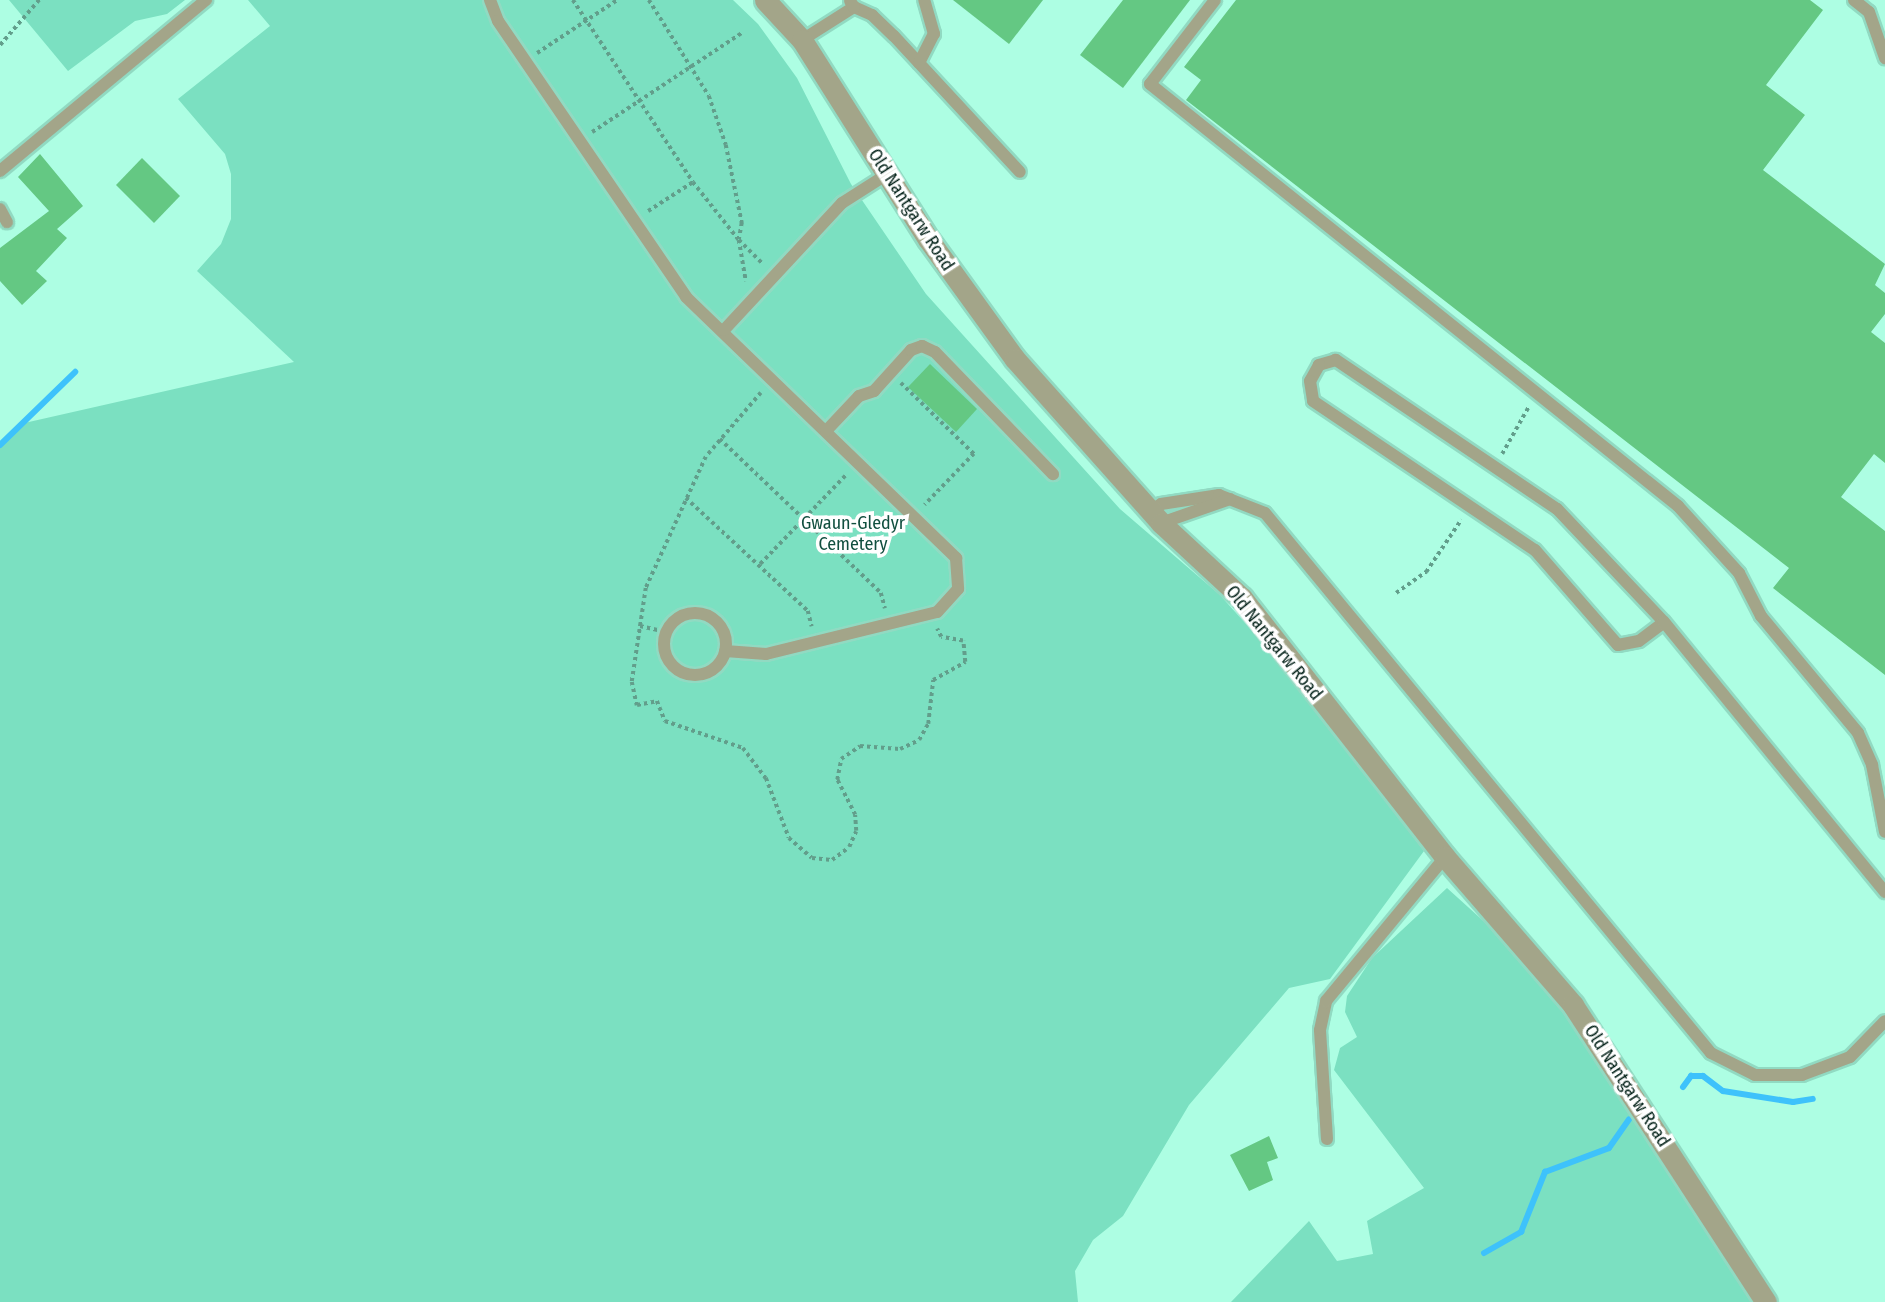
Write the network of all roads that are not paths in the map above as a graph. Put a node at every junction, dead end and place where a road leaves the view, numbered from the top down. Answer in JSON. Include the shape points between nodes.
{"nodes":[{"id":1,"x":206,"y":0,"type":"edge"},
{"id":2,"x":490,"y":0,"type":"edge"},
{"id":3,"x":765,"y":0,"type":"edge"},
{"id":4,"x":924,"y":0,"type":"edge"},
{"id":5,"x":1215,"y":0,"type":"edge"},
{"id":6,"x":1854,"y":0,"type":"edge"},
{"id":7,"x":852,"y":4,"type":"edge"},
{"id":8,"x":802,"y":40,"type":"junction"},
{"id":9,"x":1885,"y":58,"type":"edge"},
{"id":10,"x":919,"y":63,"type":"junction"},
{"id":11,"x":0,"y":172,"type":"edge"},
{"id":12,"x":1020,"y":172,"type":"dead end"},
{"id":13,"x":886,"y":175,"type":"junction"},
{"id":14,"x":0,"y":209,"type":"edge"},
{"id":15,"x":7,"y":222,"type":"dead end"},
{"id":16,"x":724,"y":330,"type":"junction"},
{"id":17,"x":826,"y":431,"type":"junction"},
{"id":18,"x":1053,"y":474,"type":"dead end"},
{"id":19,"x":1155,"y":517,"type":"junction"},
{"id":20,"x":1664,"y":622,"type":"junction"},
{"id":21,"x":725,"y":651,"type":"junction"},
{"id":22,"x":1885,"y":832,"type":"edge"},
{"id":23,"x":1446,"y":857,"type":"junction"},
{"id":24,"x":1885,"y":892,"type":"edge"},
{"id":25,"x":1885,"y":1021,"type":"edge"},
{"id":26,"x":1327,"y":1139,"type":"dead end"},
{"id":27,"x":1766,"y":1302,"type":"edge"}],
"edges":[{"from":1,"to":11,"type":"lane"},
{"from":2,"to":16,"type":"lane","via":[[525,61],[686,297],[706,321]]},
{"from":3,"to":8,"type":"street","name":"Old Nantgarw Road"},
{"from":4,"to":10,"type":"lane","via":[[934,34]]},
{"from":5,"to":22,"type":"lane","via":[[1150,84],[1678,506],[1739,573],[1761,616],[1858,733],[1871,765]]},
{"from":6,"to":9,"type":"lane","via":[[1869,12]]},
{"from":7,"to":8,"type":"lane"},
{"from":7,"to":10,"type":"lane","via":[[872,15]]},
{"from":8,"to":13,"type":"street","name":"Old Nantgarw Road"},
{"from":10,"to":12,"type":"lane"},
{"from":13,"to":16,"type":"lane","via":[[842,203]]},
{"from":13,"to":19,"type":"street","name":"Old Nantgarw Road","via":[[1015,359]]},
{"from":14,"to":15,"type":"lane"},
{"from":16,"to":17,"type":"lane"},
{"from":17,"to":18,"type":"lane","via":[[859,396],[874,391],[911,350],[922,346],[935,352]]},
{"from":17,"to":21,"type":"lane","via":[[956,558],[958,589],[945,607],[889,624],[766,654]]},
{"from":19,"to":23,"type":"street","name":"Old Nantgarw Road","via":[[1242,598]]},
{"from":19,"to":25,"type":"lane","via":[[1230,499],[1246,501],[1265,513],[1711,1053],[1755,1075],[1802,1075],[1850,1057]]},
{"from":20,"to":20,"type":"lane","via":[[1557,509],[1336,360],[1319,365],[1310,381],[1313,401],[1535,550],[1618,645],[1639,641]]},
{"from":20,"to":24,"type":"lane"},
{"from":21,"to":21,"type":"lane","via":[[707,673],[688,674],[666,656],[666,632],[683,615],[702,613],[724,631]]},
{"from":23,"to":26,"type":"lane","via":[[1326,1001],[1320,1030]]},
{"from":23,"to":27,"type":"street","name":"Old Nantgarw Road","via":[[1573,1005]]}]}
